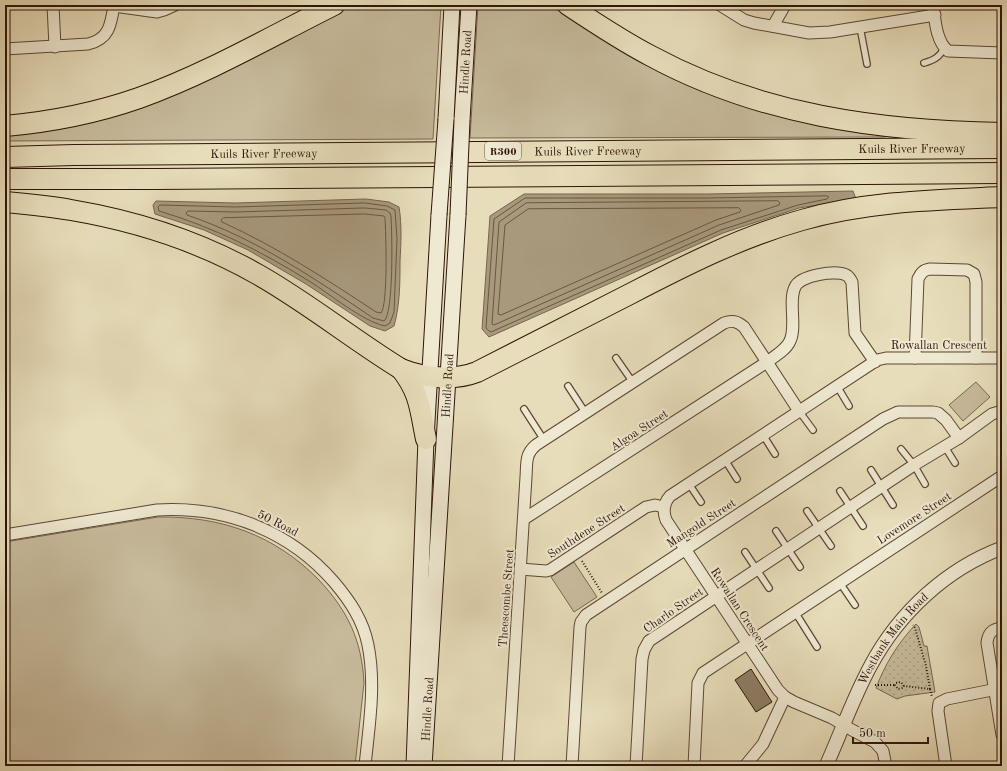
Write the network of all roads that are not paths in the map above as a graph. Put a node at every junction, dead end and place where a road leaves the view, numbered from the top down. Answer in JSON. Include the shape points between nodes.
{"nodes":[{"id":1,"x":53,"y":5,"type":"edge"},
{"id":2,"x":114,"y":5,"type":"edge"},
{"id":3,"x":175,"y":5,"type":"edge"},
{"id":4,"x":334,"y":5,"type":"edge"},
{"id":5,"x":452,"y":5,"type":"edge"},
{"id":6,"x":469,"y":5,"type":"edge"},
{"id":7,"x":568,"y":5,"type":"edge"},
{"id":8,"x":720,"y":5,"type":"edge"},
{"id":9,"x":784,"y":5,"type":"edge"},
{"id":10,"x":934,"y":10,"type":"edge"},
{"id":11,"x":773,"y":26,"type":"junction"},
{"id":12,"x":860,"y":27,"type":"junction"},
{"id":13,"x":55,"y":47,"type":"junction"},
{"id":14,"x":944,"y":48,"type":"junction"},
{"id":15,"x":5,"y":49,"type":"edge"},
{"id":16,"x":1002,"y":53,"type":"edge"},
{"id":17,"x":924,"y":63,"type":"dead end"},
{"id":18,"x":867,"y":64,"type":"dead end"},
{"id":19,"x":5,"y":126,"type":"edge"},
{"id":20,"x":1002,"y":133,"type":"edge"},
{"id":21,"x":1002,"y":148,"type":"edge"},
{"id":22,"x":5,"y":157,"type":"edge"},
{"id":23,"x":1002,"y":173,"type":"edge"},
{"id":24,"x":5,"y":179,"type":"edge"},
{"id":25,"x":1002,"y":197,"type":"edge"},
{"id":26,"x":5,"y":202,"type":"edge"},
{"id":27,"x":616,"y":358,"type":"dead end"},
{"id":28,"x":915,"y":358,"type":"junction"},
{"id":29,"x":976,"y":358,"type":"junction"},
{"id":30,"x":1002,"y":358,"type":"edge"},
{"id":31,"x":767,"y":362,"type":"junction"},
{"id":32,"x":875,"y":362,"type":"junction"},
{"id":33,"x":401,"y":369,"type":"junction"},
{"id":34,"x":440,"y":377,"type":"junction"},
{"id":35,"x":632,"y":381,"type":"junction"},
{"id":36,"x":568,"y":386,"type":"dead end"},
{"id":37,"x":837,"y":386,"type":"junction"},
{"id":38,"x":849,"y":406,"type":"dead end"},
{"id":39,"x":524,"y":409,"type":"dead end"},
{"id":40,"x":799,"y":411,"type":"junction"},
{"id":41,"x":1002,"y":411,"type":"edge"},
{"id":42,"x":585,"y":412,"type":"junction"},
{"id":43,"x":813,"y":430,"type":"dead end"},
{"id":44,"x":763,"y":435,"type":"junction"},
{"id":45,"x":959,"y":438,"type":"junction"},
{"id":46,"x":426,"y":439,"type":"junction"},
{"id":47,"x":544,"y":440,"type":"junction"},
{"id":48,"x":945,"y":447,"type":"junction"},
{"id":49,"x":901,"y":449,"type":"dead end"},
{"id":50,"x":775,"y":454,"type":"dead end"},
{"id":51,"x":726,"y":460,"type":"junction"},
{"id":52,"x":955,"y":464,"type":"dead end"},
{"id":53,"x":914,"y":465,"type":"junction"},
{"id":54,"x":871,"y":470,"type":"dead end"},
{"id":55,"x":1002,"y":476,"type":"edge"},
{"id":56,"x":737,"y":479,"type":"dead end"},
{"id":57,"x":689,"y":484,"type":"junction"},
{"id":58,"x":925,"y":484,"type":"dead end"},
{"id":59,"x":882,"y":488,"type":"junction"},
{"id":60,"x":840,"y":491,"type":"dead end"},
{"id":61,"x":701,"y":502,"type":"dead end"},
{"id":62,"x":893,"y":505,"type":"dead end"},
{"id":63,"x":664,"y":507,"type":"junction"},
{"id":64,"x":851,"y":508,"type":"junction"},
{"id":65,"x":807,"y":511,"type":"dead end"},
{"id":66,"x":524,"y":519,"type":"junction"},
{"id":67,"x":863,"y":526,"type":"dead end"},
{"id":68,"x":819,"y":528,"type":"junction"},
{"id":69,"x":776,"y":531,"type":"dead end"},
{"id":70,"x":5,"y":534,"type":"edge"},
{"id":71,"x":831,"y":546,"type":"dead end"},
{"id":72,"x":1002,"y":548,"type":"edge"},
{"id":73,"x":685,"y":549,"type":"junction"},
{"id":74,"x":788,"y":549,"type":"junction"},
{"id":75,"x":745,"y":552,"type":"dead end"},
{"id":76,"x":800,"y":567,"type":"dead end"},
{"id":77,"x":520,"y":569,"type":"junction"},
{"id":78,"x":756,"y":570,"type":"junction"},
{"id":79,"x":840,"y":583,"type":"junction"},
{"id":80,"x":769,"y":588,"type":"dead end"},
{"id":81,"x":716,"y":596,"type":"junction"},
{"id":82,"x":855,"y":605,"type":"dead end"},
{"id":83,"x":795,"y":612,"type":"junction"},
{"id":84,"x":1002,"y":628,"type":"edge"},
{"id":85,"x":747,"y":644,"type":"junction"},
{"id":86,"x":817,"y":647,"type":"dead end"},
{"id":87,"x":998,"y":689,"type":"edge"},
{"id":88,"x":785,"y":697,"type":"junction"},
{"id":89,"x":844,"y":725,"type":"junction"},
{"id":90,"x":1002,"y":735,"type":"edge"},
{"id":91,"x":365,"y":766,"type":"edge"},
{"id":92,"x":414,"y":766,"type":"edge"},
{"id":93,"x":424,"y":766,"type":"edge"},
{"id":94,"x":508,"y":766,"type":"edge"},
{"id":95,"x":572,"y":766,"type":"edge"},
{"id":96,"x":636,"y":766,"type":"edge"},
{"id":97,"x":694,"y":766,"type":"edge"},
{"id":98,"x":745,"y":766,"type":"edge"},
{"id":99,"x":826,"y":766,"type":"edge"},
{"id":100,"x":886,"y":766,"type":"edge"},
{"id":101,"x":946,"y":766,"type":"edge"}],
"edges":[{"from":1,"to":13,"type":"street"},
{"from":2,"to":3,"type":"street","via":[[157,12]]},
{"from":2,"to":13,"type":"street","via":[[109,29],[99,40],[88,44]]},
{"from":4,"to":19,"type":"highway","via":[[175,84],[138,98],[72,116]]},
{"from":5,"to":34,"type":"main road","name":"Hindle Road","bridge":true,"via":[[439,215]]},
{"from":6,"to":34,"type":"main road","name":"Hindle Road","bridge":true,"via":[[458,215]]},
{"from":7,"to":20,"type":"highway","via":[[651,57],[692,76],[778,107],[878,125]]},
{"from":8,"to":11,"type":"street","via":[[744,20]]},
{"from":9,"to":11,"type":"street"},
{"from":10,"to":12,"type":"street"},
{"from":10,"to":14,"type":"street"},
{"from":11,"to":12,"type":"street","via":[[816,33]]},
{"from":12,"to":18,"type":"lane"},
{"from":13,"to":15,"type":"street"},
{"from":14,"to":16,"type":"street","via":[[954,52]]},
{"from":14,"to":17,"type":"lane","via":[[938,57]]},
{"from":21,"to":22,"type":"highway","name":"Kuils River Freeway","number":"R300"},
{"from":23,"to":24,"type":"highway","name":"Kuils River Freeway","number":"R300"},
{"from":25,"to":34,"type":"highway","via":[[860,207],[776,228],[706,256],[477,372],[464,376]]},
{"from":26,"to":33,"type":"highway","via":[[106,216],[142,225],[204,247],[257,274]]},
{"from":27,"to":35,"type":"lane"},
{"from":28,"to":29,"type":"street","name":"Rowallan Crescent"},
{"from":28,"to":29,"type":"street","via":[[918,280],[920,274],[930,269],[967,270],[974,274]]},
{"from":28,"to":32,"type":"street","name":"Rowallan Crescent","via":[[883,359]]},
{"from":29,"to":30,"type":"street","name":"Rowallan Crescent"},
{"from":31,"to":32,"type":"street","name":"Algoa Street","via":[[787,346],[792,337],[795,286],[802,280],[825,273],[845,274],[852,282],[855,333]]},
{"from":31,"to":35,"type":"street","name":"Theescombe Street","via":[[744,327],[728,321]]},
{"from":31,"to":40,"type":"street","name":"Theescombe Street"},
{"from":31,"to":66,"type":"street","name":"Algoa Street"},
{"from":32,"to":37,"type":"street","name":"Rowallan Crescent"},
{"from":33,"to":34,"type":"highway","via":[[414,374]]},
{"from":33,"to":46,"type":"highway","via":[[418,399]]},
{"from":34,"to":46,"type":"main road","name":"Hindle Road"},
{"from":34,"to":93,"type":"main road","name":"Hindle Road"},
{"from":35,"to":42,"type":"street","name":"Theescombe Street"},
{"from":36,"to":42,"type":"lane"},
{"from":37,"to":38,"type":"lane"},
{"from":37,"to":40,"type":"street","name":"Rowallan Crescent"},
{"from":39,"to":47,"type":"lane"},
{"from":40,"to":43,"type":"lane"},
{"from":40,"to":44,"type":"street","name":"Rowallan Crescent"},
{"from":41,"to":45,"type":"street","name":"Charlo Street","via":[[992,414]]},
{"from":42,"to":47,"type":"street","name":"Theescombe Street"},
{"from":44,"to":50,"type":"lane"},
{"from":44,"to":51,"type":"street","name":"Rowallan Crescent"},
{"from":45,"to":48,"type":"street","name":"Charlo Street"},
{"from":45,"to":73,"type":"street","name":"Mangold Street","via":[[938,413],[907,411],[893,414]]},
{"from":46,"to":92,"type":"main road","name":"Hindle Road"},
{"from":47,"to":66,"type":"street","name":"Theescombe Street","via":[[532,448],[527,458]]},
{"from":48,"to":52,"type":"lane"},
{"from":48,"to":53,"type":"street","name":"Charlo Street"},
{"from":49,"to":53,"type":"lane"},
{"from":51,"to":56,"type":"lane"},
{"from":51,"to":57,"type":"street","name":"Rowallan Crescent"},
{"from":53,"to":58,"type":"lane"},
{"from":53,"to":59,"type":"street","name":"Charlo Street"},
{"from":54,"to":59,"type":"lane"},
{"from":55,"to":79,"type":"street","name":"Lovemore Street"},
{"from":57,"to":61,"type":"lane"},
{"from":57,"to":63,"type":"street","name":"Rowallan Crescent","via":[[670,496]]},
{"from":59,"to":62,"type":"lane"},
{"from":59,"to":64,"type":"street","name":"Charlo Street"},
{"from":60,"to":64,"type":"lane"},
{"from":63,"to":73,"type":"street","name":"Rowallan Crescent","via":[[666,520]]},
{"from":63,"to":77,"type":"street","name":"Southdene Street","via":[[646,507],[550,570]]},
{"from":64,"to":67,"type":"lane"},
{"from":64,"to":68,"type":"street","name":"Charlo Street"},
{"from":65,"to":68,"type":"lane"},
{"from":66,"to":77,"type":"street","name":"Theescombe Street"},
{"from":68,"to":71,"type":"lane"},
{"from":68,"to":74,"type":"street","name":"Charlo Street"},
{"from":69,"to":74,"type":"lane"},
{"from":70,"to":91,"type":"street","name":"50 Road","via":[[157,510],[185,510],[224,515],[253,524],[298,549],[313,560],[347,597],[360,618],[366,637],[372,684]]},
{"from":72,"to":89,"type":"street","name":"Westbank Main Road","via":[[980,557],[949,576],[906,614],[870,666]]},
{"from":73,"to":81,"type":"street","name":"Rowallan Crescent"},
{"from":73,"to":95,"type":"street","name":"Mangold Street","via":[[586,614],[581,622]]},
{"from":74,"to":76,"type":"lane"},
{"from":74,"to":78,"type":"street","name":"Charlo Street"},
{"from":75,"to":78,"type":"lane"},
{"from":77,"to":94,"type":"street","name":"Theescombe Street"},
{"from":78,"to":80,"type":"lane"},
{"from":78,"to":81,"type":"street","name":"Charlo Street"},
{"from":79,"to":82,"type":"lane"},
{"from":79,"to":83,"type":"street","name":"Lovemore Street"},
{"from":81,"to":85,"type":"street","name":"Rowallan Crescent"},
{"from":81,"to":96,"type":"street","name":"Charlo Street","via":[[654,637],[644,650]]},
{"from":83,"to":85,"type":"street","name":"Lovemore Street"},
{"from":83,"to":86,"type":"lane"},
{"from":84,"to":87,"type":"street","via":[[990,632],[987,642]]},
{"from":85,"to":88,"type":"street","name":"Rowallan Crescent"},
{"from":85,"to":97,"type":"street","name":"Lovemore Street","via":[[708,669],[700,678]]},
{"from":87,"to":90,"type":"street"},
{"from":87,"to":101,"type":"street","via":[[947,698],[939,703]]},
{"from":88,"to":89,"type":"street","name":"Rowallan Crescent"},
{"from":88,"to":98,"type":"street","via":[[763,744]]},
{"from":89,"to":99,"type":"street","name":"Westbank Main Road"},
{"from":89,"to":100,"type":"street","name":"Rowallan Crescent","via":[[876,742],[882,751]]}]}
